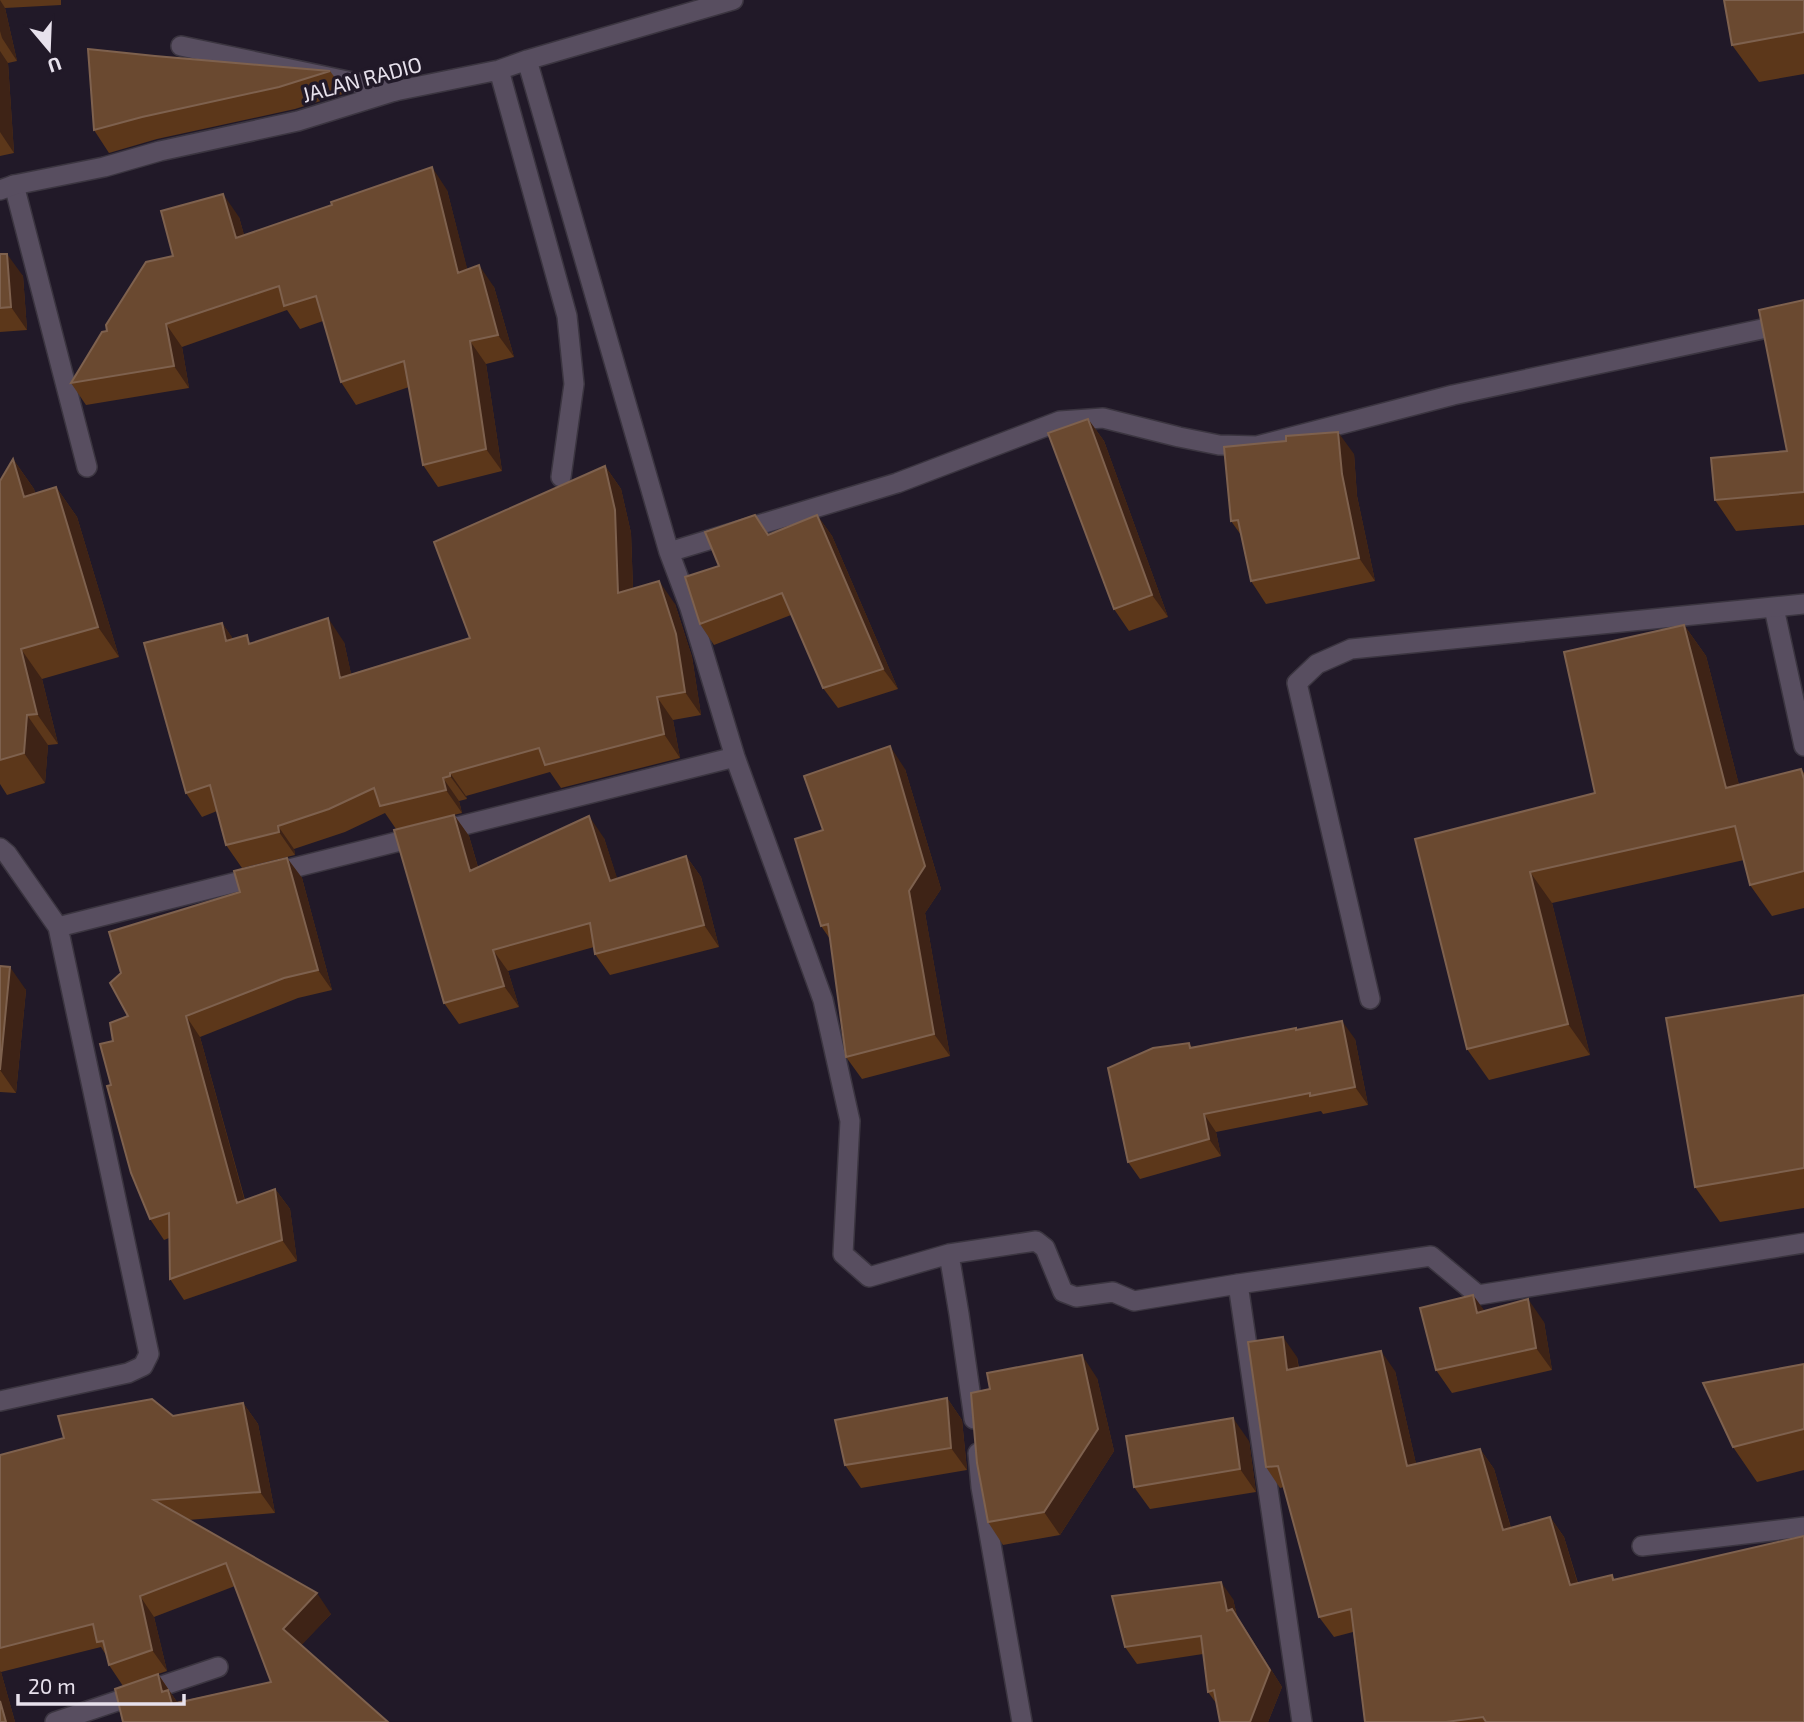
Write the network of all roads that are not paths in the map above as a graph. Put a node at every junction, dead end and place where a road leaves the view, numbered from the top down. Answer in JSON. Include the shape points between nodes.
{"nodes":[{"id":1,"x":733,"y":0,"type":"edge"},
{"id":2,"x":181,"y":46,"type":"dead end"},
{"id":3,"x":527,"y":60,"type":"junction"},
{"id":4,"x":499,"y":70,"type":"junction"},
{"id":5,"x":395,"y":91,"type":"junction"},
{"id":6,"x":7,"y":187,"type":"edge"},
{"id":7,"x":1804,"y":320,"type":"edge"},
{"id":8,"x":87,"y":467,"type":"dead end"},
{"id":9,"x":561,"y":477,"type":"dead end"},
{"id":10,"x":669,"y":552,"type":"junction"},
{"id":11,"x":1804,"y":604,"type":"edge"},
{"id":12,"x":1773,"y":608,"type":"junction"},
{"id":13,"x":1804,"y":746,"type":"edge"},
{"id":14,"x":735,"y":757,"type":"junction"},
{"id":15,"x":0,"y":848,"type":"edge"},
{"id":16,"x":58,"y":927,"type":"junction"},
{"id":17,"x":1370,"y":999,"type":"dead end"},
{"id":18,"x":1804,"y":1243,"type":"edge"},
{"id":19,"x":948,"y":1254,"type":"junction"},
{"id":20,"x":1238,"y":1284,"type":"junction"},
{"id":21,"x":0,"y":1401,"type":"edge"},
{"id":22,"x":1804,"y":1527,"type":"edge"},
{"id":23,"x":1642,"y":1546,"type":"dead end"},
{"id":24,"x":218,"y":1667,"type":"dead end"},
{"id":25,"x":55,"y":1722,"type":"edge"},
{"id":26,"x":1022,"y":1722,"type":"edge"},
{"id":27,"x":1302,"y":1722,"type":"edge"}],
"edges":[{"from":1,"to":3,"type":"street","name":"JALAN RADIO"},
{"from":2,"to":5,"type":"street"},
{"from":3,"to":4,"type":"street","name":"JALAN RADIO"},
{"from":3,"to":10,"type":"street"},
{"from":4,"to":5,"type":"street","name":"JALAN RADIO"},
{"from":4,"to":9,"type":"street","via":[[567,316],[574,384]]},
{"from":5,"to":6,"type":"street","name":"JALAN RADIO","via":[[298,121]]},
{"from":6,"to":8,"type":"street"},
{"from":7,"to":10,"type":"street","via":[[1453,396],[1257,446],[1219,445],[1103,418],[1060,421],[897,484]]},
{"from":10,"to":14,"type":"street"},
{"from":11,"to":12,"type":"street"},
{"from":12,"to":13,"type":"street"},
{"from":12,"to":17,"type":"street","via":[[1352,649],[1317,664],[1297,683]]},
{"from":14,"to":16,"type":"street"},
{"from":14,"to":19,"type":"street","via":[[823,1000],[850,1121],[843,1254],[869,1277]]},
{"from":15,"to":16,"type":"street"},
{"from":16,"to":21,"type":"street","via":[[149,1354],[144,1366],[128,1373]]},
{"from":18,"to":20,"type":"street","via":[[1478,1295],[1432,1256]]},
{"from":19,"to":20,"type":"street","via":[[1036,1241],[1045,1248],[1063,1292],[1076,1297],[1113,1292],[1134,1301]]},
{"from":19,"to":26,"type":"street","via":[[973,1401],[981,1487]]},
{"from":20,"to":27,"type":"street"},
{"from":22,"to":23,"type":"street"},
{"from":24,"to":25,"type":"street"}]}
